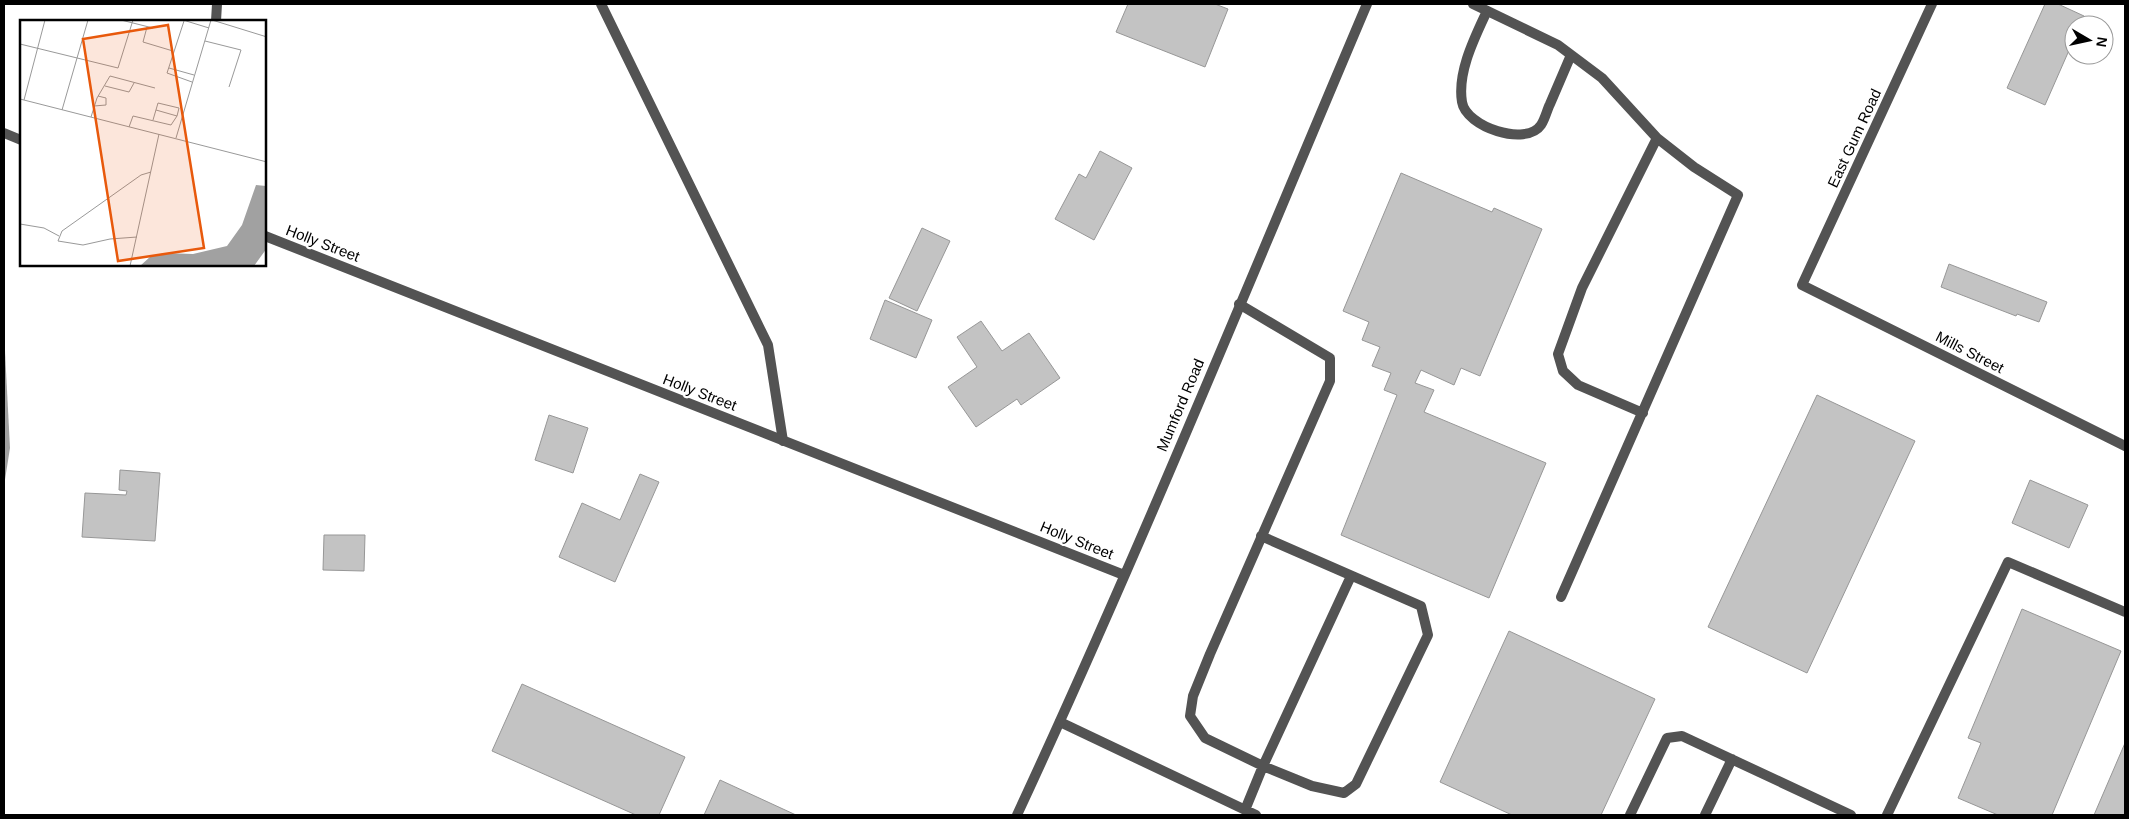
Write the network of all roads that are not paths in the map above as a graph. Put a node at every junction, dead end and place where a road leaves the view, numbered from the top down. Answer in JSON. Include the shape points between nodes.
{"nodes":[{"id":1,"x":217,"y":4,"type":"edge"},
{"id":2,"x":601,"y":4,"type":"edge"},
{"id":3,"x":1367,"y":4,"type":"edge"},
{"id":4,"x":1473,"y":4,"type":"edge"},
{"id":5,"x":1932,"y":4,"type":"edge"},
{"id":6,"x":1488,"y":11,"type":"junction"},
{"id":7,"x":216,"y":20,"type":"edge"},
{"id":8,"x":1571,"y":55,"type":"junction"},
{"id":9,"x":4,"y":133,"type":"edge"},
{"id":10,"x":1657,"y":138,"type":"junction"},
{"id":11,"x":20,"y":140,"type":"edge"},
{"id":12,"x":266,"y":236,"type":"edge"},
{"id":13,"x":1802,"y":285,"type":"joint"},
{"id":14,"x":1239,"y":304,"type":"junction"},
{"id":15,"x":1643,"y":413,"type":"junction"},
{"id":16,"x":784,"y":441,"type":"junction"},
{"id":17,"x":2125,"y":446,"type":"edge"},
{"id":18,"x":1262,"y":536,"type":"junction"},
{"id":19,"x":1124,"y":575,"type":"junction"},
{"id":20,"x":1351,"y":576,"type":"junction"},
{"id":21,"x":1561,"y":597,"type":"dead end"},
{"id":22,"x":2125,"y":612,"type":"edge"},
{"id":23,"x":1060,"y":722,"type":"junction"},
{"id":24,"x":1732,"y":760,"type":"junction"},
{"id":25,"x":1263,"y":766,"type":"junction"},
{"id":26,"x":1245,"y":810,"type":"junction"},
{"id":27,"x":1017,"y":815,"type":"edge"},
{"id":28,"x":1256,"y":815,"type":"edge"},
{"id":29,"x":1630,"y":815,"type":"edge"},
{"id":30,"x":1705,"y":815,"type":"edge"},
{"id":31,"x":1851,"y":815,"type":"edge"},
{"id":32,"x":1887,"y":815,"type":"edge"}],
"edges":[{"from":1,"to":7,"type":"street"},
{"from":2,"to":16,"type":"street","via":[[768,345]]},
{"from":3,"to":14,"type":"street","name":"Mumford Road"},
{"from":4,"to":6,"type":"street"},
{"from":5,"to":13,"type":"street","name":"East Gum Road"},
{"from":6,"to":8,"type":"street","via":[[1558,45]]},
{"from":6,"to":8,"type":"street","via":[[1472,42],[1463,85],[1462,102],[1466,114],[1478,123],[1497,131],[1525,134],[1541,126]]},
{"from":8,"to":10,"type":"street","via":[[1602,78]]},
{"from":9,"to":11,"type":"street"},
{"from":10,"to":15,"type":"street","via":[[1738,195]]},
{"from":10,"to":15,"type":"street","via":[[1582,288],[1558,354],[1563,371],[1578,385]]},
{"from":12,"to":16,"type":"street","name":"Holly Street"},
{"from":13,"to":17,"type":"street","name":"Mills Street"},
{"from":14,"to":18,"type":"street","via":[[1330,358],[1330,381]]},
{"from":14,"to":19,"type":"street","name":"Mumford Road"},
{"from":15,"to":21,"type":"street"},
{"from":16,"to":19,"type":"street","name":"Holly Street"},
{"from":18,"to":20,"type":"street"},
{"from":18,"to":25,"type":"street","via":[[1193,696],[1190,716],[1205,738]]},
{"from":19,"to":23,"type":"street","name":"Mumford Road"},
{"from":20,"to":25,"type":"street"},
{"from":20,"to":25,"type":"street","via":[[1421,606],[1428,635],[1356,784],[1344,793],[1312,786]]},
{"from":22,"to":32,"type":"street","via":[[2008,562]]},
{"from":23,"to":26,"type":"street"},
{"from":23,"to":27,"type":"street","name":"Mumford Road"},
{"from":24,"to":29,"type":"street","via":[[1682,736],[1667,738]]},
{"from":24,"to":30,"type":"street"},
{"from":24,"to":31,"type":"street"},
{"from":25,"to":26,"type":"street"},
{"from":26,"to":28,"type":"street"}]}
